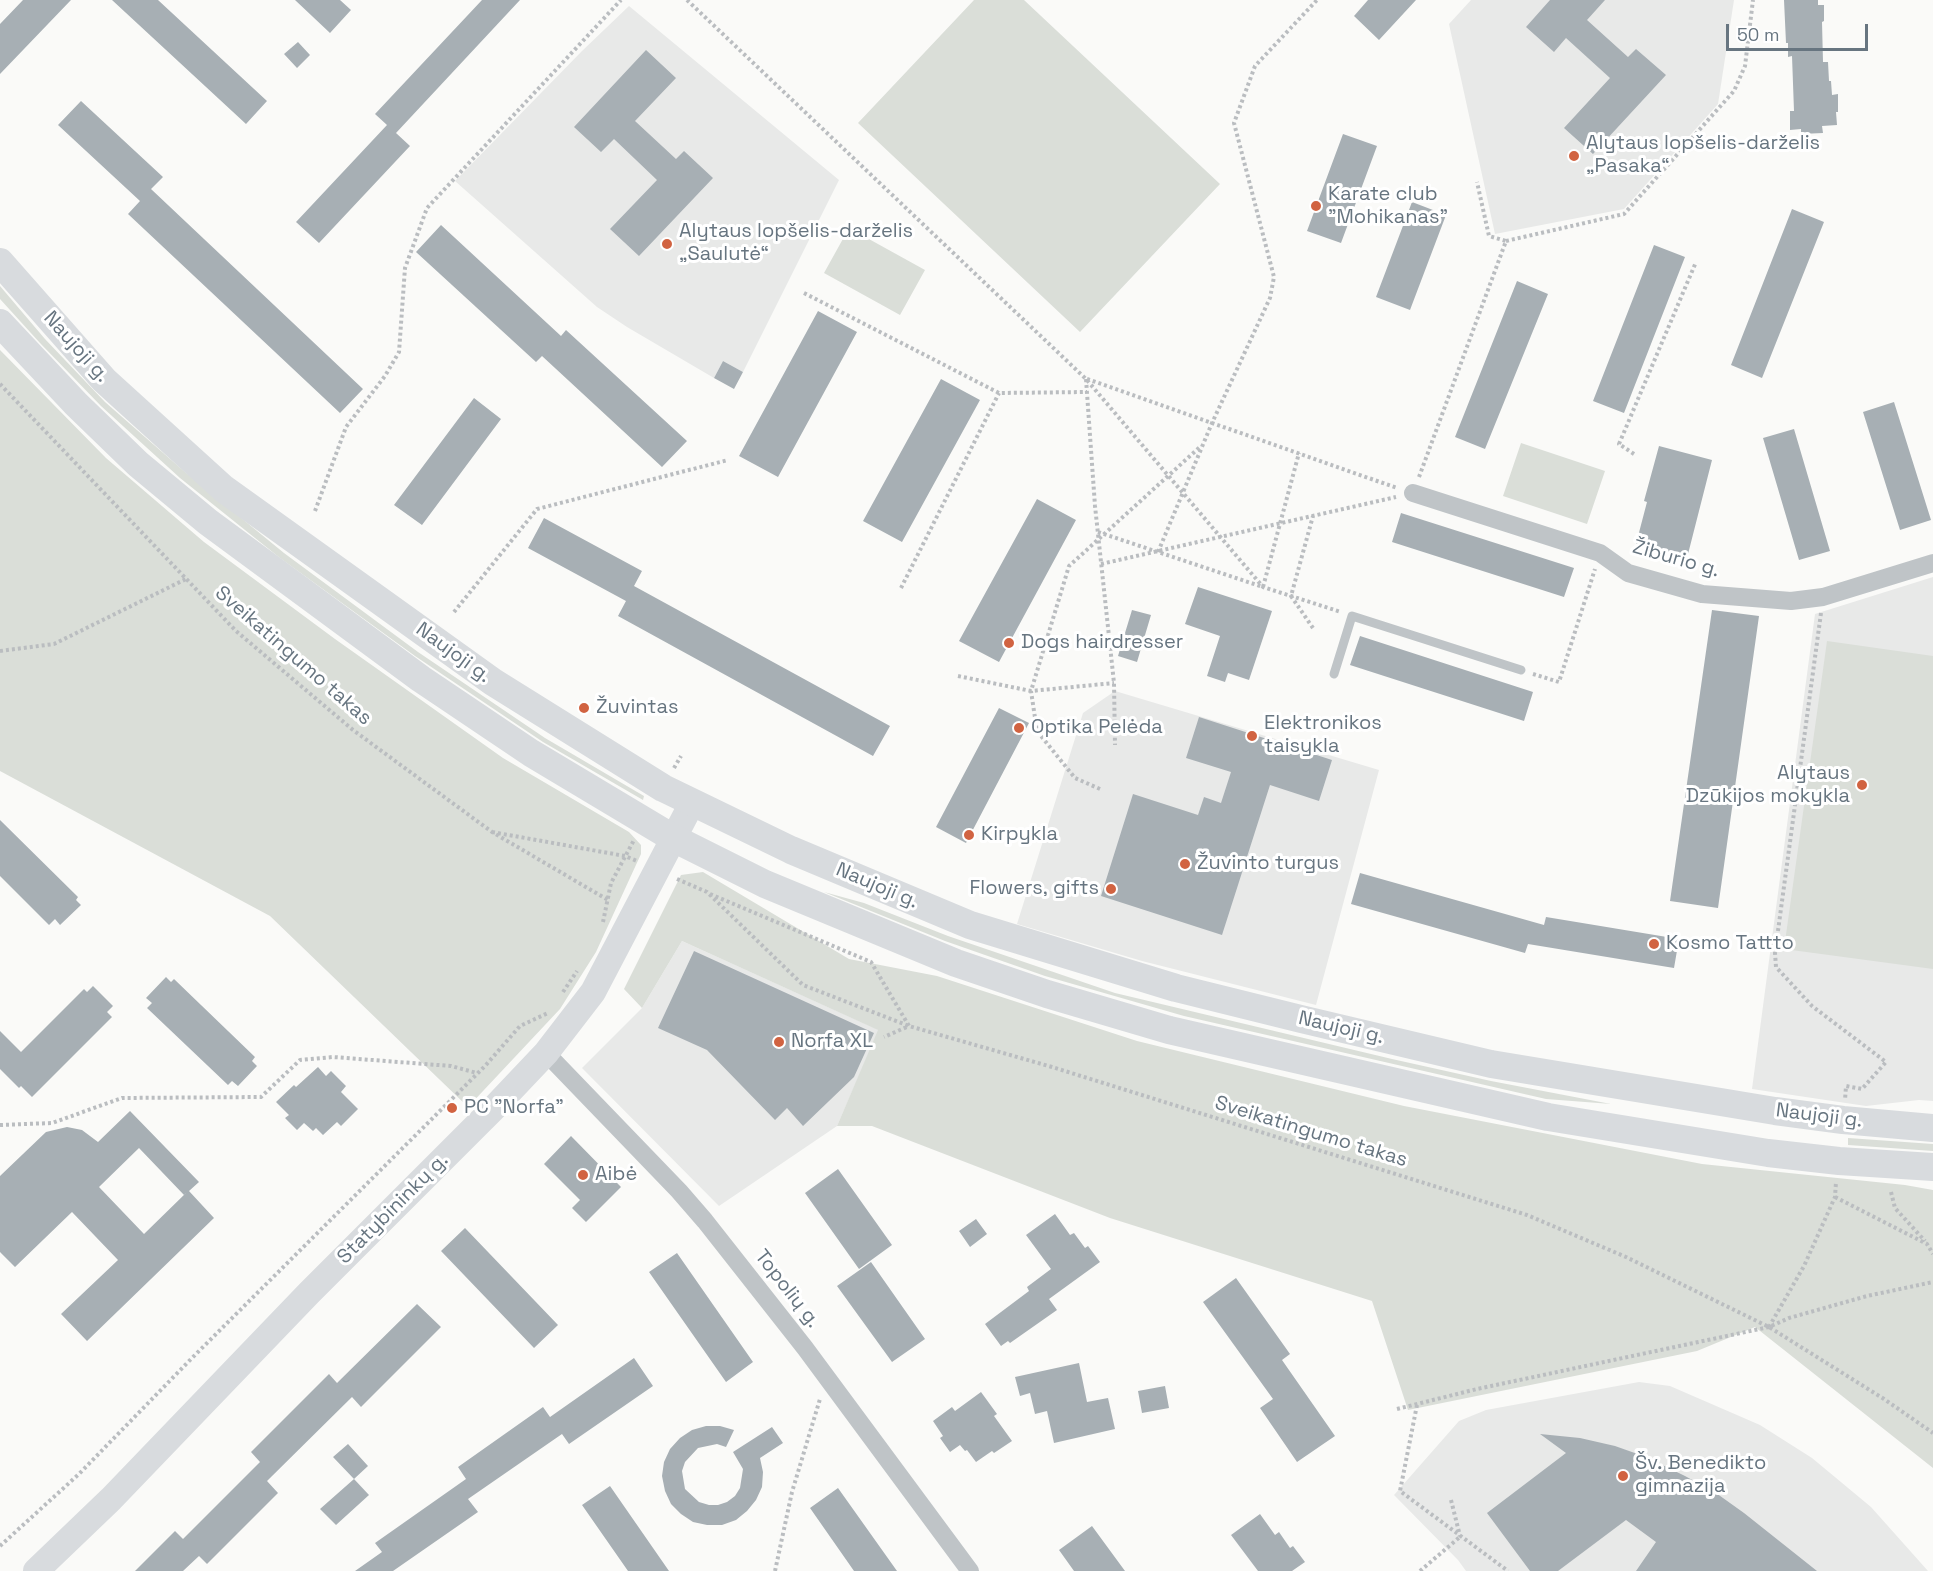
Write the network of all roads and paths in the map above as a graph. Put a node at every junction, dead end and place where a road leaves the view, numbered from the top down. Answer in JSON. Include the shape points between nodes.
{"nodes":[{"id":1,"x":621,"y":0,"type":"edge"},
{"id":2,"x":687,"y":0,"type":"edge"},
{"id":3,"x":1317,"y":0,"type":"edge"},
{"id":4,"x":1753,"y":0,"type":"edge"},
{"id":5,"x":1477,"y":182,"type":"dead end"},
{"id":6,"x":1506,"y":241,"type":"junction"},
{"id":7,"x":0,"y":262,"type":"edge"},
{"id":8,"x":1696,"y":262,"type":"dead end"},
{"id":9,"x":804,"y":293,"type":"dead end"},
{"id":10,"x":0,"y":323,"type":"edge"},
{"id":11,"x":1086,"y":379,"type":"junction"},
{"id":12,"x":0,"y":384,"type":"edge"},
{"id":13,"x":1087,"y":392,"type":"junction"},
{"id":14,"x":999,"y":393,"type":"junction"},
{"id":15,"x":1212,"y":423,"type":"junction"},
{"id":16,"x":1204,"y":443,"type":"junction"},
{"id":17,"x":1299,"y":453,"type":"junction"},
{"id":18,"x":1634,"y":454,"type":"dead end"},
{"id":19,"x":728,"y":460,"type":"dead end"},
{"id":20,"x":1168,"y":476,"type":"junction"},
{"id":21,"x":1183,"y":493,"type":"junction"},
{"id":22,"x":1413,"y":493,"type":"junction"},
{"id":23,"x":315,"y":510,"type":"dead end"},
{"id":24,"x":1313,"y":516,"type":"junction"},
{"id":25,"x":1280,"y":524,"type":"junction"},
{"id":26,"x":1098,"y":532,"type":"junction"},
{"id":27,"x":1105,"y":534,"type":"junction"},
{"id":28,"x":1221,"y":538,"type":"junction"},
{"id":29,"x":1099,"y":539,"type":"junction"},
{"id":30,"x":1158,"y":552,"type":"junction"},
{"id":31,"x":1600,"y":553,"type":"junction"},
{"id":32,"x":1933,"y":563,"type":"edge"},
{"id":33,"x":1101,"y":564,"type":"junction"},
{"id":34,"x":186,"y":579,"type":"junction"},
{"id":35,"x":1263,"y":587,"type":"junction"},
{"id":36,"x":901,"y":588,"type":"dead end"},
{"id":37,"x":1291,"y":596,"type":"junction"},
{"id":38,"x":1823,"y":597,"type":"junction"},
{"id":39,"x":454,"y":612,"type":"dead end"},
{"id":40,"x":1352,"y":616,"type":"junction"},
{"id":41,"x":1313,"y":628,"type":"dead end"},
{"id":42,"x":0,"y":651,"type":"edge"},
{"id":43,"x":1521,"y":670,"type":"joint"},
{"id":44,"x":1334,"y":674,"type":"dead end"},
{"id":45,"x":958,"y":676,"type":"dead end"},
{"id":46,"x":1114,"y":683,"type":"junction"},
{"id":47,"x":1031,"y":691,"type":"junction"},
{"id":48,"x":1114,"y":745,"type":"dead end"},
{"id":49,"x":1100,"y":789,"type":"dead end"},
{"id":50,"x":692,"y":803,"type":"junction"},
{"id":51,"x":492,"y":832,"type":"junction"},
{"id":52,"x":673,"y":838,"type":"junction"},
{"id":53,"x":679,"y":880,"type":"dead end"},
{"id":54,"x":707,"y":892,"type":"junction"},
{"id":55,"x":608,"y":900,"type":"junction"},
{"id":56,"x":599,"y":930,"type":"dead end"},
{"id":57,"x":580,"y":967,"type":"dead end"},
{"id":58,"x":561,"y":995,"type":"dead end"},
{"id":59,"x":555,"y":1004,"type":"dead end"},
{"id":60,"x":909,"y":1026,"type":"junction"},
{"id":61,"x":884,"y":1037,"type":"dead end"},
{"id":62,"x":546,"y":1053,"type":"junction"},
{"id":63,"x":477,"y":1073,"type":"junction"},
{"id":64,"x":1775,"y":1112,"type":"junction"},
{"id":65,"x":1843,"y":1120,"type":"junction"},
{"id":66,"x":0,"y":1125,"type":"edge"},
{"id":67,"x":1933,"y":1128,"type":"edge"},
{"id":68,"x":1768,"y":1153,"type":"junction"},
{"id":69,"x":1839,"y":1161,"type":"junction"},
{"id":70,"x":1933,"y":1167,"type":"edge"},
{"id":71,"x":1891,"y":1192,"type":"dead end"},
{"id":72,"x":1835,"y":1197,"type":"junction"},
{"id":73,"x":1927,"y":1244,"type":"junction"},
{"id":74,"x":1933,"y":1254,"type":"edge"},
{"id":75,"x":1933,"y":1282,"type":"edge"},
{"id":76,"x":1769,"y":1327,"type":"junction"},
{"id":77,"x":828,"y":1379,"type":"junction"},
{"id":78,"x":1417,"y":1405,"type":"junction"},
{"id":79,"x":1398,"y":1409,"type":"dead end"},
{"id":80,"x":1933,"y":1433,"type":"edge"},
{"id":81,"x":1451,"y":1500,"type":"dead end"},
{"id":82,"x":1461,"y":1536,"type":"junction"},
{"id":83,"x":0,"y":1546,"type":"edge"},
{"id":84,"x":36,"y":1571,"type":"edge"},
{"id":85,"x":775,"y":1571,"type":"edge"},
{"id":86,"x":970,"y":1571,"type":"edge"},
{"id":87,"x":1420,"y":1571,"type":"edge"},
{"id":88,"x":1508,"y":1571,"type":"edge"}],
"edges":[{"from":1,"to":23,"type":"path","via":[[427,208],[405,268],[399,352],[386,376],[346,427]]},
{"from":2,"to":11,"type":"path"},
{"from":3,"to":15,"type":"path","via":[[1255,66],[1234,123],[1274,277],[1270,298]]},
{"from":4,"to":6,"type":"path","via":[[1745,66],[1734,91],[1624,214]]},
{"from":5,"to":6,"type":"path","via":[[1489,236]]},
{"from":6,"to":22,"type":"path"},
{"from":7,"to":50,"type":"main road","name":"Naujoji g.","via":[[104,380],[224,489],[493,682]]},
{"from":8,"to":18,"type":"path","via":[[1619,444]]},
{"from":9,"to":14,"type":"path"},
{"from":10,"to":52,"type":"main road","name":"Naujoji g.","via":[[138,464],[208,522],[440,692],[531,753]]},
{"from":11,"to":13,"type":"path"},
{"from":11,"to":15,"type":"path"},
{"from":11,"to":20,"type":"path"},
{"from":12,"to":34,"type":"path","name":"Sveikatingumo takas"},
{"from":13,"to":14,"type":"path"},
{"from":13,"to":26,"type":"path"},
{"from":14,"to":36,"type":"path"},
{"from":15,"to":16,"type":"path"},
{"from":15,"to":17,"type":"path"},
{"from":16,"to":20,"type":"path"},
{"from":16,"to":21,"type":"path"},
{"from":17,"to":22,"type":"path"},
{"from":17,"to":25,"type":"path"},
{"from":19,"to":39,"type":"path","via":[[537,509]]},
{"from":20,"to":21,"type":"path"},
{"from":20,"to":27,"type":"path"},
{"from":21,"to":28,"type":"path"},
{"from":21,"to":30,"type":"path"},
{"from":22,"to":24,"type":"path"},
{"from":22,"to":31,"type":"street","name":"Žiburio g."},
{"from":24,"to":25,"type":"path"},
{"from":24,"to":37,"type":"path"},
{"from":25,"to":28,"type":"path"},
{"from":25,"to":35,"type":"path"},
{"from":26,"to":27,"type":"path"},
{"from":26,"to":29,"type":"path"},
{"from":27,"to":29,"type":"path"},
{"from":27,"to":30,"type":"path"},
{"from":28,"to":30,"type":"path"},
{"from":28,"to":35,"type":"path"},
{"from":29,"to":33,"type":"path"},
{"from":29,"to":47,"type":"path","via":[[1069,566]]},
{"from":30,"to":33,"type":"path"},
{"from":30,"to":35,"type":"path"},
{"from":31,"to":38,"type":"street","name":"Žiburio g.","via":[[1628,573],[1702,594],[1791,601]]},
{"from":31,"to":43,"type":"path","via":[[1559,682]]},
{"from":32,"to":38,"type":"street","name":"Žiburio g."},
{"from":33,"to":46,"type":"path"},
{"from":34,"to":42,"type":"path","via":[[54,644]]},
{"from":34,"to":51,"type":"path","name":"Sveikatingumo takas","via":[[236,631],[352,730]]},
{"from":35,"to":37,"type":"path"},
{"from":37,"to":40,"type":"path"},
{"from":37,"to":41,"type":"path"},
{"from":38,"to":65,"type":"path","via":[[1775,954],[1776,967],[1812,1006],[1886,1062],[1862,1089],[1846,1086]]},
{"from":40,"to":43,"type":"lane"},
{"from":40,"to":44,"type":"lane"},
{"from":45,"to":47,"type":"path"},
{"from":46,"to":47,"type":"path"},
{"from":46,"to":48,"type":"path"},
{"from":47,"to":49,"type":"path","via":[[1037,731],[1075,778]]},
{"from":50,"to":52,"type":"street","name":"Statybininkų g."},
{"from":50,"to":64,"type":"main road","name":"Naujoji g.","via":[[791,850],[970,925],[1176,988],[1491,1064]]},
{"from":51,"to":55,"type":"path"},
{"from":51,"to":55,"type":"path","name":"Sveikatingumo takas","via":[[625,856],[611,883]]},
{"from":52,"to":62,"type":"street","name":"Statybininkų g.","via":[[593,992]]},
{"from":52,"to":68,"type":"main road","name":"Naujoji g.","via":[[765,884],[956,963],[1169,1030],[1526,1112]]},
{"from":53,"to":54,"type":"path","name":"Sveikatingumo takas"},
{"from":54,"to":60,"type":"path","name":"Sveikatingumo takas","via":[[803,985]]},
{"from":54,"to":60,"type":"path","via":[[871,962]]},
{"from":55,"to":56,"type":"path"},
{"from":57,"to":58,"type":"path"},
{"from":59,"to":63,"type":"path","via":[[548,1013],[520,1026]]},
{"from":60,"to":61,"type":"path"},
{"from":60,"to":76,"type":"path","name":"Sveikatingumo takas","via":[[1527,1215],[1626,1257]]},
{"from":62,"to":77,"type":"street","name":"Topolių g.","via":[[705,1221]]},
{"from":62,"to":84,"type":"street","name":"Statybininkų g."},
{"from":63,"to":66,"type":"path","via":[[451,1066],[333,1057],[300,1060],[261,1097],[123,1098],[52,1123]]},
{"from":63,"to":83,"type":"path","via":[[79,1474]]},
{"from":64,"to":65,"type":"main road","name":"Naujoji g."},
{"from":64,"to":68,"type":"main road"},
{"from":65,"to":67,"type":"main road","name":"Naujoji g."},
{"from":68,"to":69,"type":"main road","name":"Naujoji g."},
{"from":69,"to":70,"type":"main road","name":"Naujoji g."},
{"from":69,"to":72,"type":"path"},
{"from":71,"to":73,"type":"path","via":[[1895,1208]]},
{"from":72,"to":73,"type":"path"},
{"from":72,"to":76,"type":"path","via":[[1804,1266]]},
{"from":73,"to":74,"type":"path"},
{"from":75,"to":76,"type":"path","via":[[1867,1296]]},
{"from":76,"to":78,"type":"path"},
{"from":76,"to":80,"type":"path","name":"Sveikatingumo takas"},
{"from":77,"to":85,"type":"path","via":[[792,1492]]},
{"from":77,"to":86,"type":"street","name":"Topolių g."},
{"from":78,"to":79,"type":"path"},
{"from":78,"to":82,"type":"path","via":[[1400,1491]]},
{"from":81,"to":82,"type":"path"},
{"from":82,"to":87,"type":"path"},
{"from":82,"to":88,"type":"path"}]}
